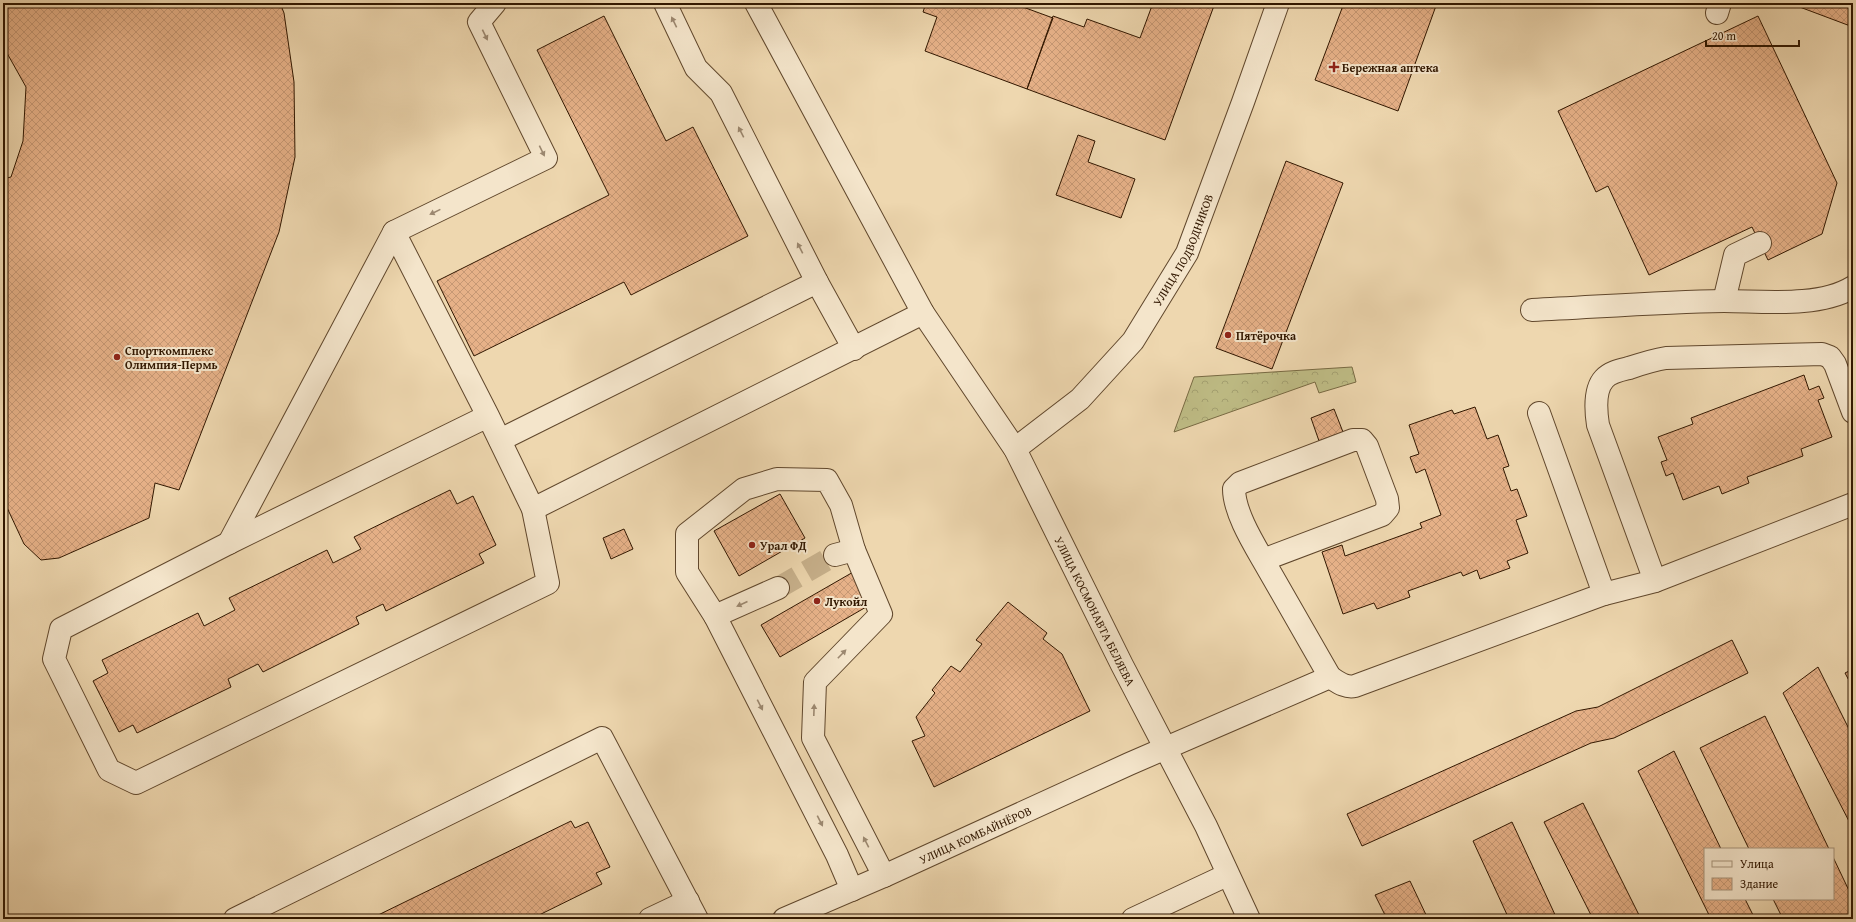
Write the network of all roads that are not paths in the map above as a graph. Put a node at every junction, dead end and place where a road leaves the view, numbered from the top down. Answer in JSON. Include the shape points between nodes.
{"nodes":[{"id":1,"x":495,"y":3,"type":"edge"},
{"id":2,"x":665,"y":3,"type":"edge"},
{"id":3,"x":756,"y":3,"type":"edge"},
{"id":4,"x":1278,"y":3,"type":"edge"},
{"id":5,"x":394,"y":232,"type":"junction"},
{"id":6,"x":1760,"y":243,"type":"dead end"},
{"id":7,"x":818,"y":282,"type":"junction"},
{"id":8,"x":1853,"y":287,"type":"edge"},
{"id":9,"x":1724,"y":301,"type":"junction"},
{"id":10,"x":1532,"y":310,"type":"dead end"},
{"id":11,"x":923,"y":313,"type":"junction"},
{"id":12,"x":854,"y":349,"type":"junction"},
{"id":13,"x":1853,"y":412,"type":"edge"},
{"id":14,"x":1539,"y":413,"type":"dead end"},
{"id":15,"x":488,"y":416,"type":"junction"},
{"id":16,"x":500,"y":440,"type":"junction"},
{"id":17,"x":1015,"y":449,"type":"junction"},
{"id":18,"x":1853,"y":504,"type":"edge"},
{"id":19,"x":534,"y":509,"type":"junction"},
{"id":20,"x":229,"y":543,"type":"junction"},
{"id":21,"x":1263,"y":560,"type":"junction"},
{"id":22,"x":1655,"y":581,"type":"junction"},
{"id":23,"x":778,"y":588,"type":"tunnel mouth"},
{"id":24,"x":1604,"y":594,"type":"junction"},
{"id":25,"x":715,"y":616,"type":"junction"},
{"id":26,"x":1330,"y":677,"type":"junction"},
{"id":27,"x":1166,"y":748,"type":"junction"},
{"id":28,"x":1227,"y":875,"type":"junction"},
{"id":29,"x":884,"y":876,"type":"junction"},
{"id":30,"x":852,"y":890,"type":"junction"},
{"id":31,"x":693,"y":910,"type":"edge"},
{"id":32,"x":235,"y":919,"type":"edge"},
{"id":33,"x":650,"y":919,"type":"edge"},
{"id":34,"x":784,"y":919,"type":"edge"},
{"id":35,"x":1133,"y":919,"type":"edge"},
{"id":36,"x":1249,"y":919,"type":"edge"}],
"edges":[{"from":1,"to":5,"type":"street","one_way":true,"via":[[479,22],[546,158]]},
{"from":7,"to":2,"type":"street","one_way":true,"via":[[721,93],[696,68]]},
{"from":3,"to":11,"type":"street","name":"УЛИЦА КОСМОНАВТА БЕЛЯЕВА"},
{"from":4,"to":17,"type":"street","name":"УЛИЦА ПОДВОДНИКОВ","via":[[1187,253],[1133,341],[1080,399]]},
{"from":5,"to":15,"type":"street"},
{"from":5,"to":20,"type":"street"},
{"from":6,"to":9,"type":"street","via":[[1735,255]]},
{"from":7,"to":12,"type":"street"},
{"from":7,"to":16,"type":"street"},
{"from":8,"to":9,"type":"street","via":[[1824,297],[1791,302]]},
{"from":9,"to":10,"type":"street"},
{"from":11,"to":12,"type":"street"},
{"from":11,"to":17,"type":"street","name":"УЛИЦА КОСМОНАВТА БЕЛЯЕВА"},
{"from":12,"to":19,"type":"street"},
{"from":13,"to":22,"type":"street","via":[[1835,364],[1830,357],[1822,354],[1666,358],[1612,373],[1604,379],[1598,389],[1598,425]]},
{"from":14,"to":24,"type":"street"},
{"from":15,"to":16,"type":"street"},
{"from":15,"to":20,"type":"street"},
{"from":16,"to":19,"type":"street"},
{"from":17,"to":27,"type":"street","name":"УЛИЦА КОСМОНАВТА БЕЛЯЕВА"},
{"from":18,"to":22,"type":"street"},
{"from":19,"to":20,"type":"street","via":[[548,583],[136,783],[109,770],[54,658],[61,629]]},
{"from":21,"to":21,"type":"street","via":[[1382,515],[1388,508],[1387,499],[1362,440],[1354,440],[1240,483],[1234,489],[1234,498]]},
{"from":21,"to":26,"type":"street"},
{"from":22,"to":24,"type":"street"},
{"from":23,"to":25,"type":"street","one_way":true},
{"from":24,"to":26,"type":"street","via":[[1355,686],[1342,685]]},
{"from":29,"to":25,"type":"street","one_way":true,"via":[[813,738],[815,682],[881,614],[844,552],[841,505],[827,480],[777,479],[744,490],[687,534],[687,572]]},
{"from":25,"to":30,"type":"street","one_way":true,"via":[[837,855]]},
{"from":26,"to":27,"type":"street","name":"УЛИЦА КОМБАЙНЁРОВ"},
{"from":27,"to":28,"type":"street","name":"УЛИЦА КОСМОНАВТА БЕЛЯЕВА","via":[[1206,826]]},
{"from":27,"to":29,"type":"street","name":"УЛИЦА КОМБАЙНЁРОВ"},
{"from":28,"to":35,"type":"street"},
{"from":28,"to":36,"type":"street","name":"УЛИЦА КОСМОНАВТА БЕЛЯЕВА"},
{"from":29,"to":30,"type":"street","name":"УЛИЦА КОМБАЙНЁРОВ"},
{"from":30,"to":34,"type":"street","name":"УЛИЦА КОМБАЙНЁРОВ"},
{"from":31,"to":32,"type":"street","via":[[602,738]]},
{"from":31,"to":33,"type":"street"}]}
